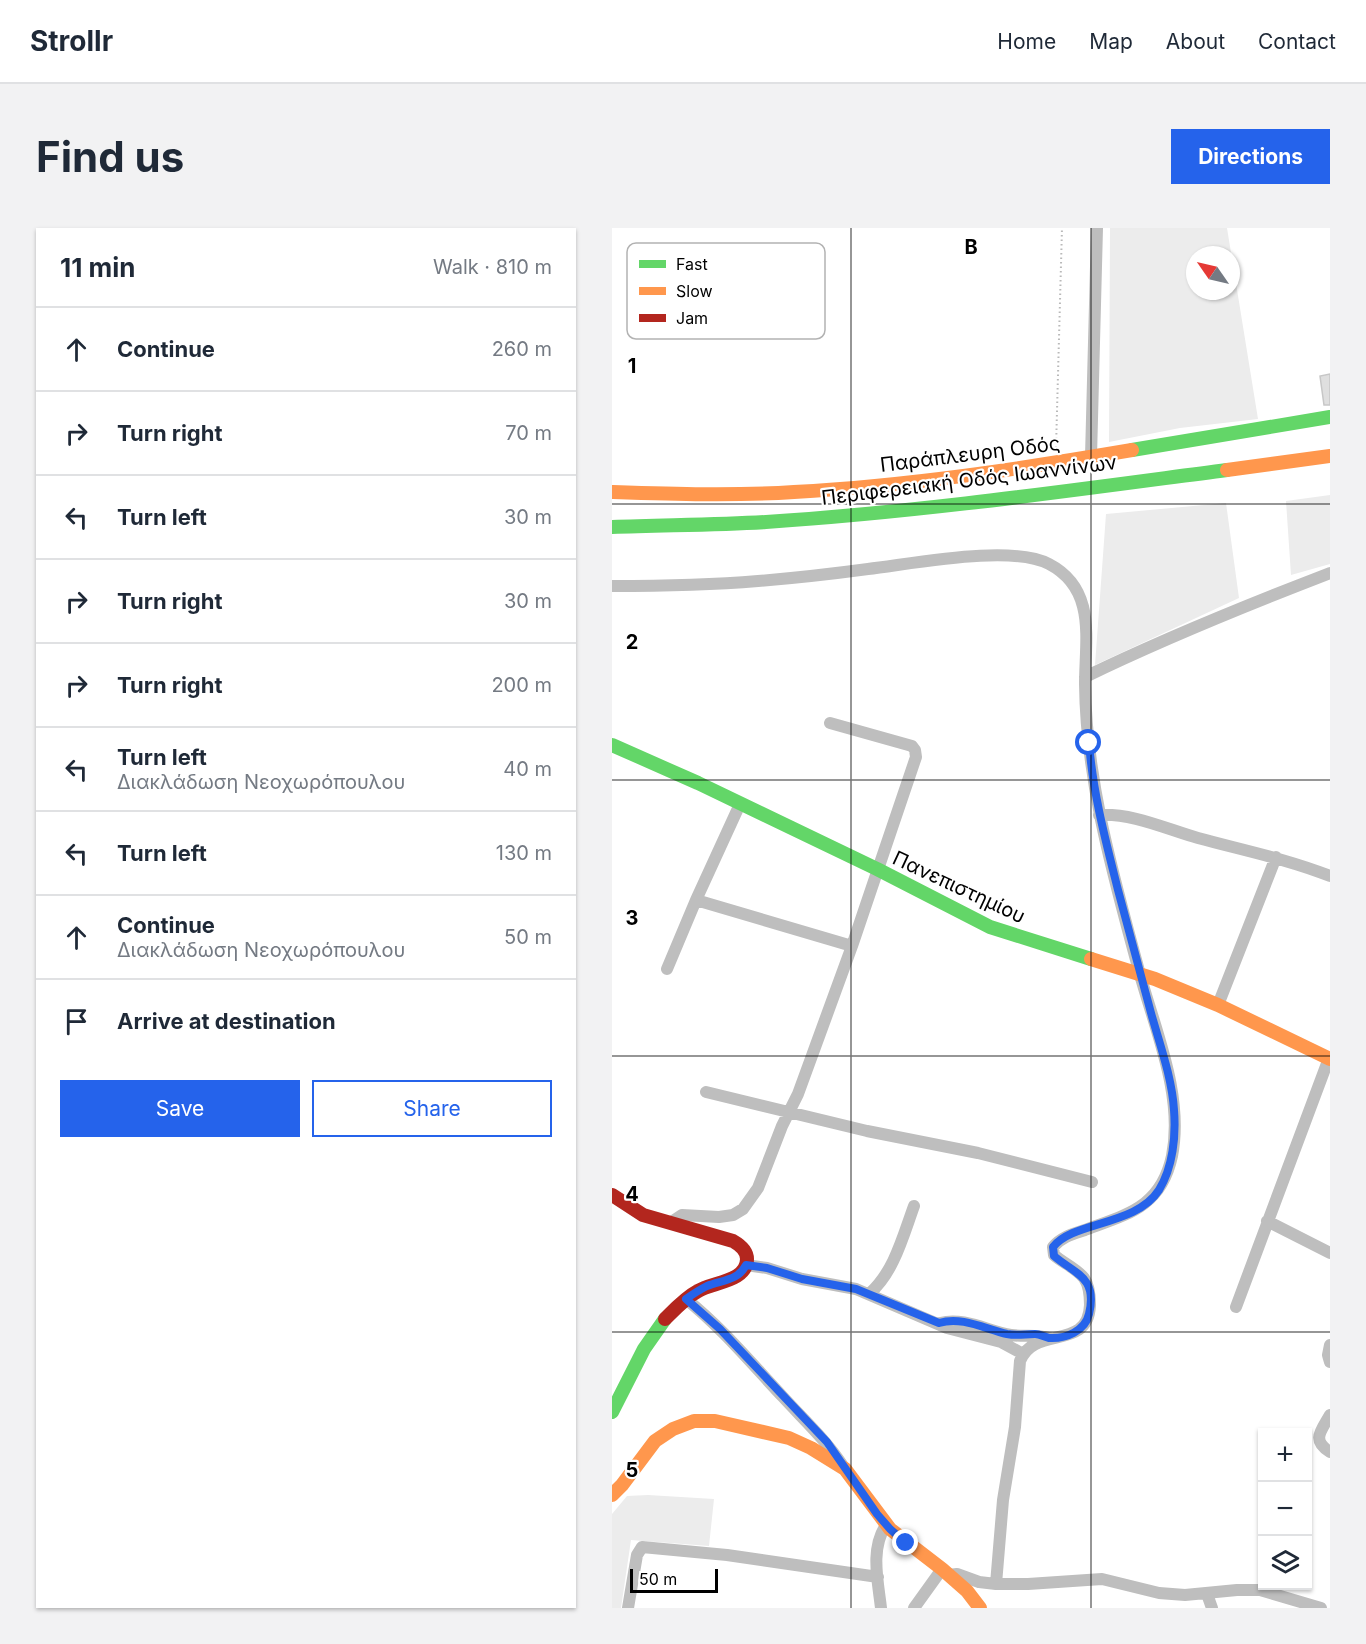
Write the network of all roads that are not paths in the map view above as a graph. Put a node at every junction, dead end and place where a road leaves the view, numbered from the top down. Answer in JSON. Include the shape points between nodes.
{"nodes":[{"id":1,"x":1097,"y":228,"type":"edge"},
{"id":2,"x":1330,"y":417,"type":"edge"},
{"id":3,"x":1330,"y":456,"type":"edge"},
{"id":4,"x":1091,"y":457,"type":"junction"},
{"id":5,"x":612,"y":492,"type":"edge"},
{"id":6,"x":612,"y":527,"type":"edge"},
{"id":7,"x":1330,"y":573,"type":"edge"},
{"id":8,"x":612,"y":586,"type":"edge"},
{"id":9,"x":1085,"y":676,"type":"junction"},
{"id":10,"x":830,"y":723,"type":"dead end"},
{"id":11,"x":612,"y":745,"type":"edge"},
{"id":12,"x":740,"y":804,"type":"junction"},
{"id":13,"x":1100,"y":815,"type":"junction"},
{"id":14,"x":1276,"y":857,"type":"junction"},
{"id":15,"x":877,"y":869,"type":"junction"},
{"id":16,"x":1330,"y":876,"type":"edge"},
{"id":17,"x":696,"y":900,"type":"junction"},
{"id":18,"x":852,"y":946,"type":"junction"},
{"id":19,"x":668,"y":969,"type":"dead end"},
{"id":20,"x":1140,"y":974,"type":"junction"},
{"id":21,"x":1218,"y":1005,"type":"junction"},
{"id":22,"x":1330,"y":1058,"type":"edge"},
{"id":23,"x":706,"y":1092,"type":"dead end"},
{"id":24,"x":789,"y":1112,"type":"junction"},
{"id":25,"x":1092,"y":1182,"type":"dead end"},
{"id":26,"x":612,"y":1195,"type":"edge"},
{"id":27,"x":914,"y":1206,"type":"dead end"},
{"id":28,"x":1267,"y":1221,"type":"junction"},
{"id":29,"x":670,"y":1223,"type":"junction"},
{"id":30,"x":1330,"y":1253,"type":"edge"},
{"id":31,"x":746,"y":1265,"type":"junction"},
{"id":32,"x":870,"y":1293,"type":"junction"},
{"id":33,"x":686,"y":1299,"type":"junction"},
{"id":34,"x":1236,"y":1307,"type":"dead end"},
{"id":35,"x":939,"y":1323,"type":"junction"},
{"id":36,"x":1049,"y":1338,"type":"junction"},
{"id":37,"x":1330,"y":1346,"type":"edge"},
{"id":38,"x":1023,"y":1354,"type":"junction"},
{"id":39,"x":1330,"y":1362,"type":"edge"},
{"id":40,"x":612,"y":1412,"type":"edge"},
{"id":41,"x":1330,"y":1415,"type":"edge"},
{"id":42,"x":1330,"y":1452,"type":"edge"},
{"id":43,"x":845,"y":1469,"type":"junction"},
{"id":44,"x":612,"y":1495,"type":"edge"},
{"id":45,"x":886,"y":1525,"type":"junction"},
{"id":46,"x":945,"y":1572,"type":"junction"},
{"id":47,"x":878,"y":1577,"type":"junction"},
{"id":48,"x":996,"y":1584,"type":"junction"},
{"id":49,"x":1207,"y":1594,"type":"junction"},
{"id":50,"x":1191,"y":1602,"type":"edge"},
{"id":51,"x":628,"y":1608,"type":"edge"},
{"id":52,"x":881,"y":1608,"type":"edge"},
{"id":53,"x":914,"y":1608,"type":"edge"},
{"id":54,"x":980,"y":1608,"type":"edge"},
{"id":55,"x":1212,"y":1608,"type":"edge"},
{"id":56,"x":1321,"y":1608,"type":"edge"}],
"edges":[{"from":1,"to":4,"type":"street"},
{"from":2,"to":4,"type":"main road","name":"Παράπλευρη Οδός"},
{"from":3,"to":6,"type":"main road","name":"Περιφερειακή Οδός Ιωαννίνων","via":[[988,500],[792,520]]},
{"from":4,"to":5,"type":"main road","name":"Παράπλευρη Οδός","via":[[963,476],[821,490],[691,495]]},
{"from":7,"to":9,"type":"street","via":[[1233,610]]},
{"from":8,"to":9,"type":"street","via":[[754,581],[990,555],[1021,556],[1049,564],[1066,577],[1078,595],[1087,622]]},
{"from":9,"to":13,"type":"street","via":[[1090,759]]},
{"from":10,"to":15,"type":"street","via":[[915,750],[916,757]]},
{"from":11,"to":12,"type":"main road","name":"Πανεπιστημίου"},
{"from":12,"to":15,"type":"main road","name":"Πανεπιστημίου"},
{"from":12,"to":17,"type":"street"},
{"from":13,"to":14,"type":"street","via":[[1152,823]]},
{"from":13,"to":20,"type":"street"},
{"from":14,"to":16,"type":"street"},
{"from":14,"to":21,"type":"street"},
{"from":15,"to":18,"type":"street"},
{"from":15,"to":20,"type":"main road","name":"Πανεπιστημίου","via":[[990,927]]},
{"from":17,"to":18,"type":"street"},
{"from":17,"to":19,"type":"street"},
{"from":18,"to":24,"type":"street"},
{"from":20,"to":21,"type":"main road","name":"Πανεπιστημίου"},
{"from":20,"to":36,"type":"street","via":[[1174,1108],[1172,1157],[1162,1185],[1145,1204],[1054,1245],[1054,1256],[1086,1281],[1090,1303],[1089,1315],[1079,1330]]},
{"from":21,"to":22,"type":"main road","name":"Πανεπιστημίου"},
{"from":22,"to":28,"type":"street"},
{"from":23,"to":24,"type":"street"},
{"from":24,"to":25,"type":"street"},
{"from":24,"to":29,"type":"street","via":[[758,1188],[743,1209],[726,1217],[682,1215]]},
{"from":26,"to":29,"type":"main road","via":[[643,1215]]},
{"from":27,"to":32,"type":"street","via":[[890,1267]]},
{"from":28,"to":30,"type":"street"},
{"from":28,"to":34,"type":"street"},
{"from":29,"to":31,"type":"main road","via":[[737,1243],[746,1251]]},
{"from":31,"to":32,"type":"street"},
{"from":31,"to":33,"type":"main road","via":[[734,1278]]},
{"from":32,"to":35,"type":"street"},
{"from":33,"to":40,"type":"main road","via":[[657,1329]]},
{"from":33,"to":43,"type":"street","via":[[720,1329],[827,1442]]},
{"from":35,"to":36,"type":"street","via":[[965,1322],[1006,1334]]},
{"from":35,"to":38,"type":"street","via":[[1005,1344]]},
{"from":36,"to":38,"type":"street"},
{"from":37,"to":39,"type":"street"},
{"from":38,"to":48,"type":"street","via":[[1017,1378]]},
{"from":41,"to":42,"type":"street","via":[[1319,1440]]},
{"from":43,"to":44,"type":"main road","via":[[789,1438],[702,1420],[673,1429],[655,1441]]},
{"from":43,"to":45,"type":"main road"},
{"from":45,"to":46,"type":"main road"},
{"from":45,"to":47,"type":"street","via":[[877,1544]]},
{"from":46,"to":48,"type":"street"},
{"from":46,"to":53,"type":"street"},
{"from":46,"to":54,"type":"main road"},
{"from":47,"to":51,"type":"street","via":[[642,1547],[637,1555]]},
{"from":47,"to":52,"type":"street"},
{"from":48,"to":50,"type":"street","via":[[1102,1579]]},
{"from":49,"to":50,"type":"street"},
{"from":49,"to":55,"type":"street"},
{"from":49,"to":56,"type":"street","via":[[1260,1590]]}]}
